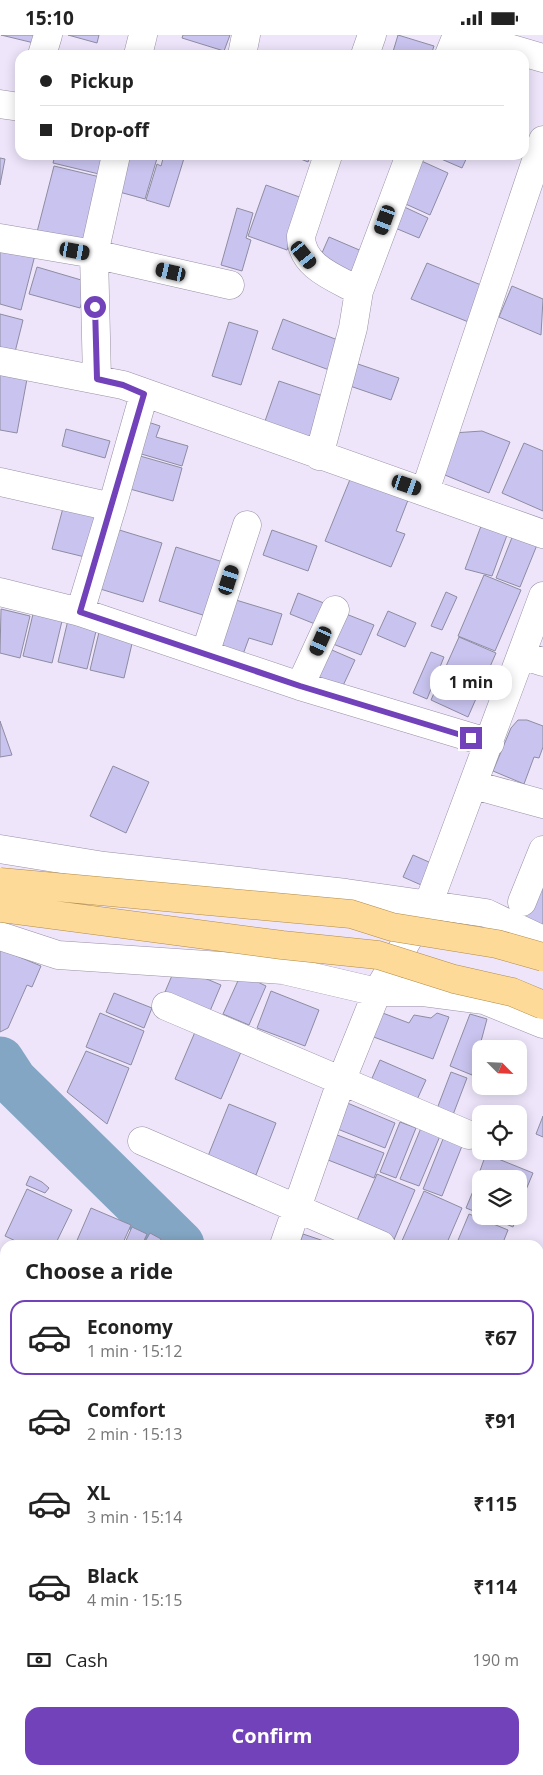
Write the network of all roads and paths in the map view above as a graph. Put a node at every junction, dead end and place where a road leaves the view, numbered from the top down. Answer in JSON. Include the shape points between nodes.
{"nodes":[{"id":1,"x":48,"y":35,"type":"edge"},
{"id":2,"x":143,"y":35,"type":"edge"},
{"id":3,"x":246,"y":35,"type":"edge"},
{"id":4,"x":372,"y":35,"type":"edge"},
{"id":5,"x":457,"y":35,"type":"edge"},
{"id":6,"x":464,"y":35,"type":"edge"},
{"id":7,"x":510,"y":41,"type":"edge"},
{"id":8,"x":44,"y":50,"type":"edge"},
{"id":9,"x":139,"y":50,"type":"edge"},
{"id":10,"x":243,"y":50,"type":"edge"},
{"id":11,"x":367,"y":50,"type":"edge"},
{"id":12,"x":451,"y":50,"type":"edge"},
{"id":13,"x":527,"y":50,"type":"edge"},
{"id":14,"x":529,"y":51,"type":"edge"},
{"id":15,"x":543,"y":58,"type":"edge"},
{"id":16,"x":0,"y":104,"type":"edge"},
{"id":17,"x":15,"y":106,"type":"edge"},
{"id":18,"x":543,"y":140,"type":"edge"},
{"id":19,"x":115,"y":160,"type":"edge"},
{"id":20,"x":326,"y":160,"type":"edge"},
{"id":21,"x":408,"y":160,"type":"edge"},
{"id":22,"x":0,"y":238,"type":"edge"},
{"id":23,"x":94,"y":254,"type":"junction"},
{"id":24,"x":230,"y":285,"type":"dead end"},
{"id":25,"x":359,"y":291,"type":"junction"},
{"id":26,"x":0,"y":361,"type":"edge"},
{"id":27,"x":97,"y":379,"type":"junction"},
{"id":28,"x":144,"y":394,"type":"junction"},
{"id":29,"x":319,"y":456,"type":"junction"},
{"id":30,"x":0,"y":482,"type":"edge"},
{"id":31,"x":424,"y":491,"type":"junction"},
{"id":32,"x":112,"y":507,"type":"junction"},
{"id":33,"x":247,"y":525,"type":"dead end"},
{"id":34,"x":543,"y":534,"type":"edge"},
{"id":35,"x":0,"y":592,"type":"edge"},
{"id":36,"x":543,"y":596,"type":"edge"},
{"id":37,"x":335,"y":610,"type":"dead end"},
{"id":38,"x":80,"y":612,"type":"junction"},
{"id":39,"x":205,"y":654,"type":"junction"},
{"id":40,"x":532,"y":658,"type":"edge"},
{"id":41,"x":300,"y":686,"type":"junction"},
{"id":42,"x":490,"y":743,"type":"junction"},
{"id":43,"x":474,"y":785,"type":"junction"},
{"id":44,"x":543,"y":804,"type":"edge"},
{"id":45,"x":0,"y":849,"type":"edge"},
{"id":46,"x":543,"y":850,"type":"edge"},
{"id":47,"x":0,"y":882,"type":"edge"},
{"id":48,"x":522,"y":902,"type":"dead end"},
{"id":49,"x":428,"y":905,"type":"junction"},
{"id":50,"x":0,"y":908,"type":"edge"},
{"id":51,"x":0,"y":936,"type":"edge"},
{"id":52,"x":543,"y":940,"type":"edge"},
{"id":53,"x":543,"y":957,"type":"edge"},
{"id":54,"x":377,"y":992,"type":"junction"},
{"id":55,"x":543,"y":1005,"type":"edge"},
{"id":56,"x":166,"y":1006,"type":"dead end"},
{"id":57,"x":543,"y":1024,"type":"edge"},
{"id":58,"x":342,"y":1079,"type":"junction"},
{"id":59,"x":469,"y":1135,"type":"dead end"},
{"id":60,"x":142,"y":1141,"type":"dead end"},
{"id":61,"x":299,"y":1208,"type":"junction"},
{"id":62,"x":286,"y":1240,"type":"edge"},
{"id":63,"x":370,"y":1240,"type":"edge"}],
"edges":[{"from":1,"to":8,"type":"street"},
{"from":2,"to":9,"type":"street"},
{"from":3,"to":10,"type":"street"},
{"from":4,"to":11,"type":"street"},
{"from":5,"to":12,"type":"street"},
{"from":6,"to":7,"type":"street"},
{"from":7,"to":13,"type":"street"},
{"from":14,"to":15,"type":"street"},
{"from":16,"to":17,"type":"street"},
{"from":18,"to":31,"type":"street"},
{"from":19,"to":23,"type":"street"},
{"from":20,"to":25,"type":"street","via":[[300,236],[301,244],[310,263]]},
{"from":21,"to":25,"type":"street"},
{"from":22,"to":23,"type":"street"},
{"from":23,"to":24,"type":"street"},
{"from":23,"to":27,"type":"street"},
{"from":25,"to":29,"type":"street","via":[[354,328]]},
{"from":26,"to":27,"type":"street"},
{"from":27,"to":28,"type":"street"},
{"from":28,"to":29,"type":"street"},
{"from":28,"to":32,"type":"street"},
{"from":29,"to":31,"type":"street"},
{"from":30,"to":32,"type":"street"},
{"from":31,"to":34,"type":"street"},
{"from":32,"to":38,"type":"street"},
{"from":33,"to":39,"type":"street"},
{"from":35,"to":38,"type":"street"},
{"from":36,"to":40,"type":"street"},
{"from":37,"to":41,"type":"street"},
{"from":38,"to":39,"type":"street"},
{"from":39,"to":41,"type":"street"},
{"from":40,"to":42,"type":"street"},
{"from":41,"to":42,"type":"street"},
{"from":42,"to":43,"type":"street"},
{"from":43,"to":44,"type":"street"},
{"from":43,"to":49,"type":"street"},
{"from":45,"to":49,"type":"street","via":[[104,866]]},
{"from":46,"to":48,"type":"street"},
{"from":47,"to":53,"type":"main road","bridge":true,"via":[[351,914],[392,927],[497,944]]},
{"from":49,"to":52,"type":"street","via":[[486,913]]},
{"from":49,"to":54,"type":"street"},
{"from":50,"to":55,"type":"main road","bridge":true,"via":[[378,955],[454,979],[512,992]]},
{"from":51,"to":54,"type":"street","via":[[58,955],[283,970]]},
{"from":54,"to":57,"type":"street","via":[[423,992],[484,1000]]},
{"from":54,"to":58,"type":"street"},
{"from":56,"to":58,"type":"street"},
{"from":58,"to":59,"type":"street"},
{"from":58,"to":61,"type":"street"},
{"from":60,"to":61,"type":"street"},
{"from":61,"to":62,"type":"street"},
{"from":61,"to":63,"type":"street"}]}
